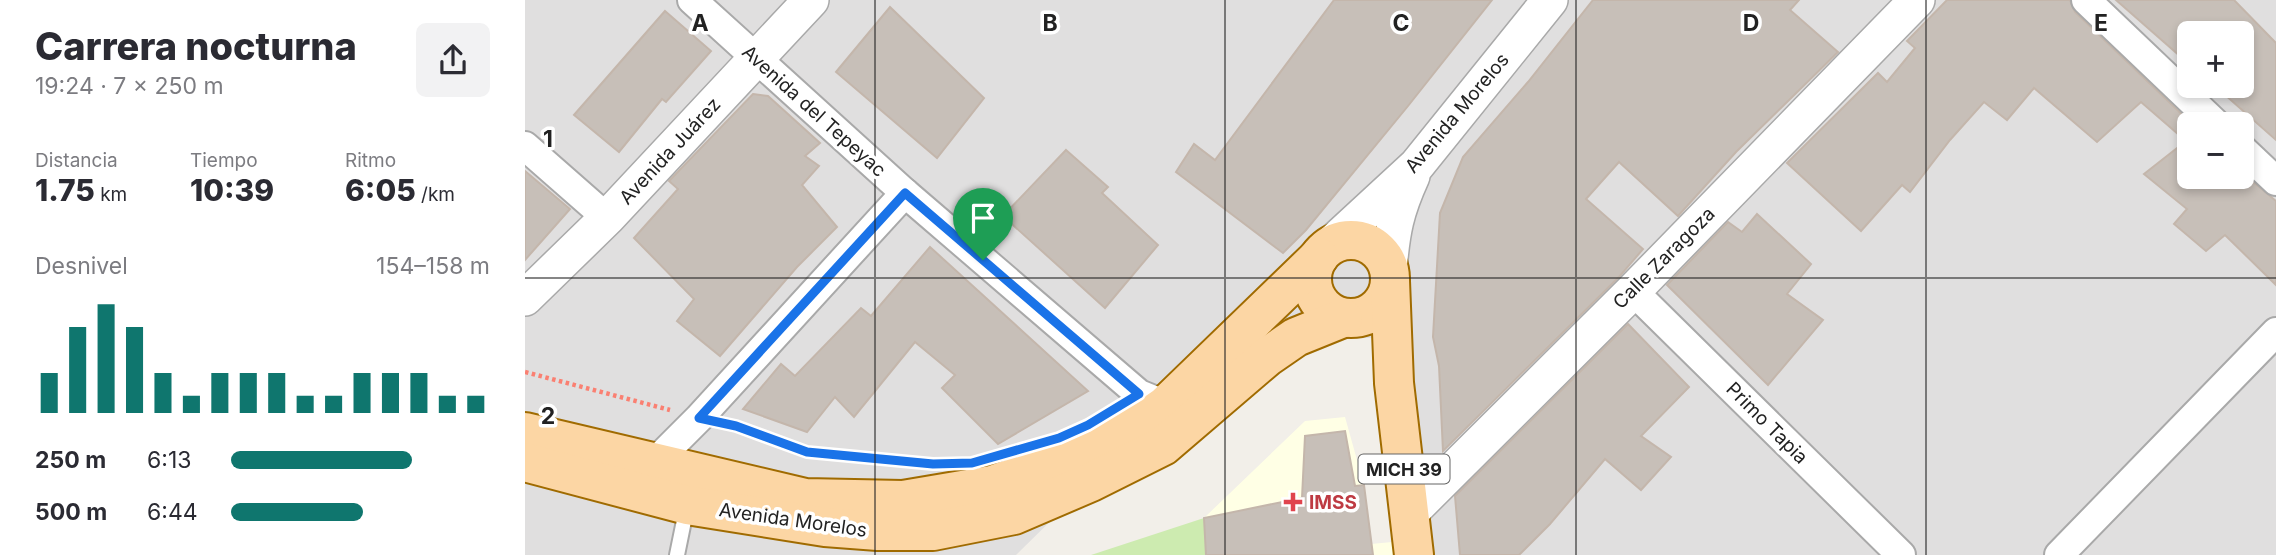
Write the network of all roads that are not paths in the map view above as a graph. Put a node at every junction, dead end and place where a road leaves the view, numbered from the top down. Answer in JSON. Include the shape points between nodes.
{"nodes":[{"id":1,"x":692,"y":0,"type":"edge"},
{"id":2,"x":811,"y":0,"type":"edge"},
{"id":3,"x":1550,"y":0,"type":"edge"},
{"id":4,"x":1917,"y":0,"type":"edge"},
{"id":5,"x":2086,"y":0,"type":"edge"},
{"id":6,"x":757,"y":59,"type":"junction"},
{"id":7,"x":2203,"y":112,"type":"edge"},
{"id":8,"x":525,"y":146,"type":"edge"},
{"id":9,"x":2254,"y":160,"type":"edge"},
{"id":10,"x":1417,"y":165,"type":"junction"},
{"id":11,"x":2276,"y":181,"type":"edge"},
{"id":12,"x":905,"y":193,"type":"junction"},
{"id":13,"x":607,"y":218,"type":"junction"},
{"id":14,"x":1323,"y":253,"type":"junction"},
{"id":15,"x":1389,"y":275,"type":"junction"},
{"id":16,"x":1633,"y":290,"type":"junction"},
{"id":17,"x":525,"y":298,"type":"edge"},
{"id":18,"x":1353,"y":317,"type":"junction"},
{"id":19,"x":2276,"y":332,"type":"edge"},
{"id":20,"x":1394,"y":383,"type":"junction"},
{"id":21,"x":1165,"y":405,"type":"junction"},
{"id":22,"x":525,"y":432,"type":"edge"},
{"id":23,"x":525,"y":462,"type":"edge"},
{"id":24,"x":589,"y":462,"type":"junction"},
{"id":25,"x":653,"y":464,"type":"junction"},
{"id":26,"x":687,"y":505,"type":"junction"},
{"id":27,"x":1409,"y":514,"type":"junction"},
{"id":28,"x":876,"y":543,"type":"edge"},
{"id":29,"x":677,"y":555,"type":"edge"},
{"id":30,"x":1414,"y":555,"type":"edge"},
{"id":31,"x":1901,"y":555,"type":"edge"},
{"id":32,"x":2059,"y":555,"type":"edge"}],
"edges":[{"from":1,"to":6,"type":"street","name":"Avenida del Tepeyac"},
{"from":2,"to":6,"type":"street","name":"Avenida Juárez"},
{"from":3,"to":10,"type":"street","name":"Avenida Morelos"},
{"from":4,"to":16,"type":"street","name":"Calle Zaragoza"},
{"from":5,"to":7,"type":"street"},
{"from":6,"to":12,"type":"street","name":"Avenida del Tepeyac"},
{"from":6,"to":13,"type":"street","name":"Avenida Juárez"},
{"from":8,"to":13,"type":"street"},
{"from":9,"to":11,"type":"street"},
{"from":10,"to":14,"type":"street","name":"Avenida Morelos"},
{"from":10,"to":15,"type":"street","via":[[1393,228]]},
{"from":12,"to":21,"type":"street","name":"Avenida del Tepeyac","via":[[1139,394]]},
{"from":12,"to":25,"type":"street"},
{"from":13,"to":17,"type":"street","name":"Avenida Juárez"},
{"from":14,"to":15,"type":"main road","via":[[1339,242],[1364,242],[1384,258]]},
{"from":14,"to":18,"type":"main road","via":[[1313,269],[1315,294],[1331,313]]},
{"from":14,"to":21,"type":"main road","name":"Avenida Morelos"},
{"from":15,"to":18,"type":"main road","via":[[1387,296],[1380,306]]},
{"from":15,"to":20,"type":"main road"},
{"from":16,"to":27,"type":"street","name":"Calle Zaragoza"},
{"from":16,"to":31,"type":"street","name":"Primo Tapia"},
{"from":18,"to":20,"type":"main road","via":[[1379,338]]},
{"from":18,"to":28,"type":"main road","name":"Avenida Morelos","via":[[1296,337],[1163,446],[1091,482],[1014,514]]},
{"from":19,"to":32,"type":"street"},
{"from":20,"to":27,"type":"main road","number":"MICH 39"},
{"from":21,"to":25,"type":"main road","name":"Avenida Morelos","via":[[1075,456],[992,485],[903,500],[805,498]]},
{"from":22,"to":24,"type":"main road","name":"Avenida Morelos"},
{"from":23,"to":24,"type":"main road","name":"Avenida Morelos"},
{"from":24,"to":25,"type":"main road","name":"Avenida Morelos"},
{"from":24,"to":26,"type":"main road","name":"Avenida Morelos"},
{"from":26,"to":28,"type":"main road","name":"Avenida Morelos","via":[[825,527]]},
{"from":26,"to":29,"type":"lane"},
{"from":27,"to":30,"type":"main road","number":"MICH 39"}]}
